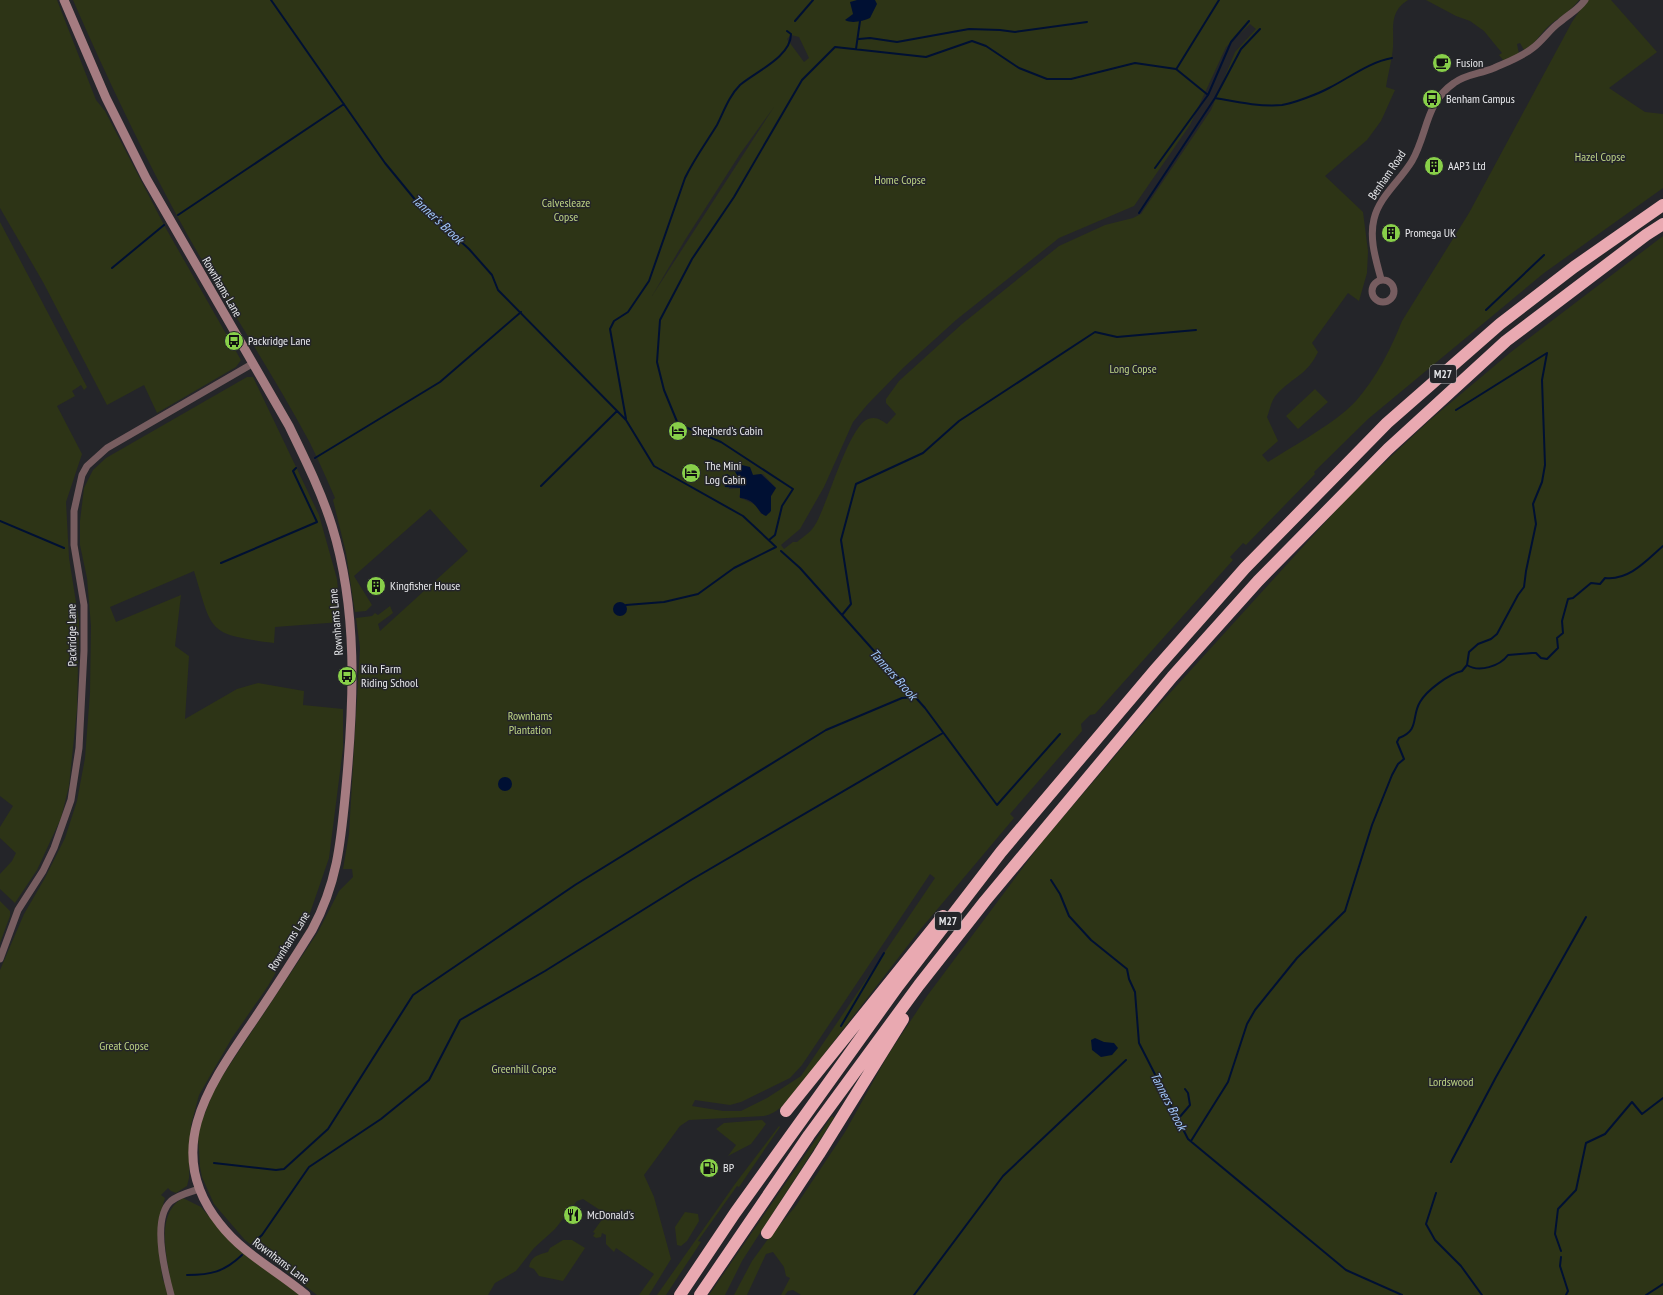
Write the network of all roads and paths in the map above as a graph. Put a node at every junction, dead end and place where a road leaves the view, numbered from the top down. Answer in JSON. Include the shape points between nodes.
{"nodes":[{"id":1,"x":64,"y":0,"type":"edge"},
{"id":2,"x":1585,"y":0,"type":"edge"},
{"id":3,"x":1663,"y":205,"type":"edge"},
{"id":4,"x":1663,"y":224,"type":"edge"},
{"id":5,"x":1381,"y":279,"type":"dead end"},
{"id":6,"x":252,"y":364,"type":"junction"},
{"id":7,"x":1001,"y":852,"type":"junction"},
{"id":8,"x":0,"y":959,"type":"edge"},
{"id":9,"x":919,"y":985,"type":"junction"},
{"id":10,"x":786,"y":1111,"type":"dead end"},
{"id":11,"x":199,"y":1188,"type":"junction"},
{"id":12,"x":766,"y":1233,"type":"dead end"},
{"id":13,"x":171,"y":1295,"type":"edge"},
{"id":14,"x":306,"y":1295,"type":"edge"},
{"id":15,"x":680,"y":1295,"type":"edge"},
{"id":16,"x":700,"y":1295,"type":"edge"}],
"edges":[{"from":1,"to":6,"type":"street","name":"Rownhams Lane","via":[[104,92],[146,178]]},
{"from":2,"to":5,"type":"street","name":"Benham Road","via":[[1534,47],[1518,58],[1462,78],[1438,97],[1412,160],[1379,205],[1374,220],[1372,236]]},
{"from":3,"to":7,"type":"highway","number":"M27","via":[[1574,267],[1500,324],[1387,423],[1245,568]]},
{"from":4,"to":9,"type":"highway","number":"M27","via":[[1506,341],[1388,449],[1258,581],[1103,758],[984,901]]},
{"from":6,"to":8,"type":"street","name":"Packridge Lane","via":[[108,448],[87,466],[82,475],[73,528],[84,605],[83,685],[76,772],[71,800],[54,848],[43,871],[18,910]]},
{"from":6,"to":11,"type":"street","name":"Rownhams Lane","via":[[302,452],[321,494],[332,528],[343,571],[349,612],[351,729],[339,848],[330,891],[305,941],[227,1059],[205,1099],[195,1127],[193,1144]]},
{"from":7,"to":10,"type":"highway","number":"M27","via":[[929,931]]},
{"from":7,"to":15,"type":"highway","number":"M27","via":[[888,999],[735,1213]]},
{"from":9,"to":12,"type":"highway","number":"M27","via":[[905,1014],[863,1084]]},
{"from":9,"to":16,"type":"highway","number":"M27","via":[[808,1135]]},
{"from":11,"to":13,"type":"street","via":[[172,1200],[163,1215],[161,1246]]},
{"from":11,"to":14,"type":"street","name":"Rownhams Lane","via":[[211,1213],[231,1237]]}]}
